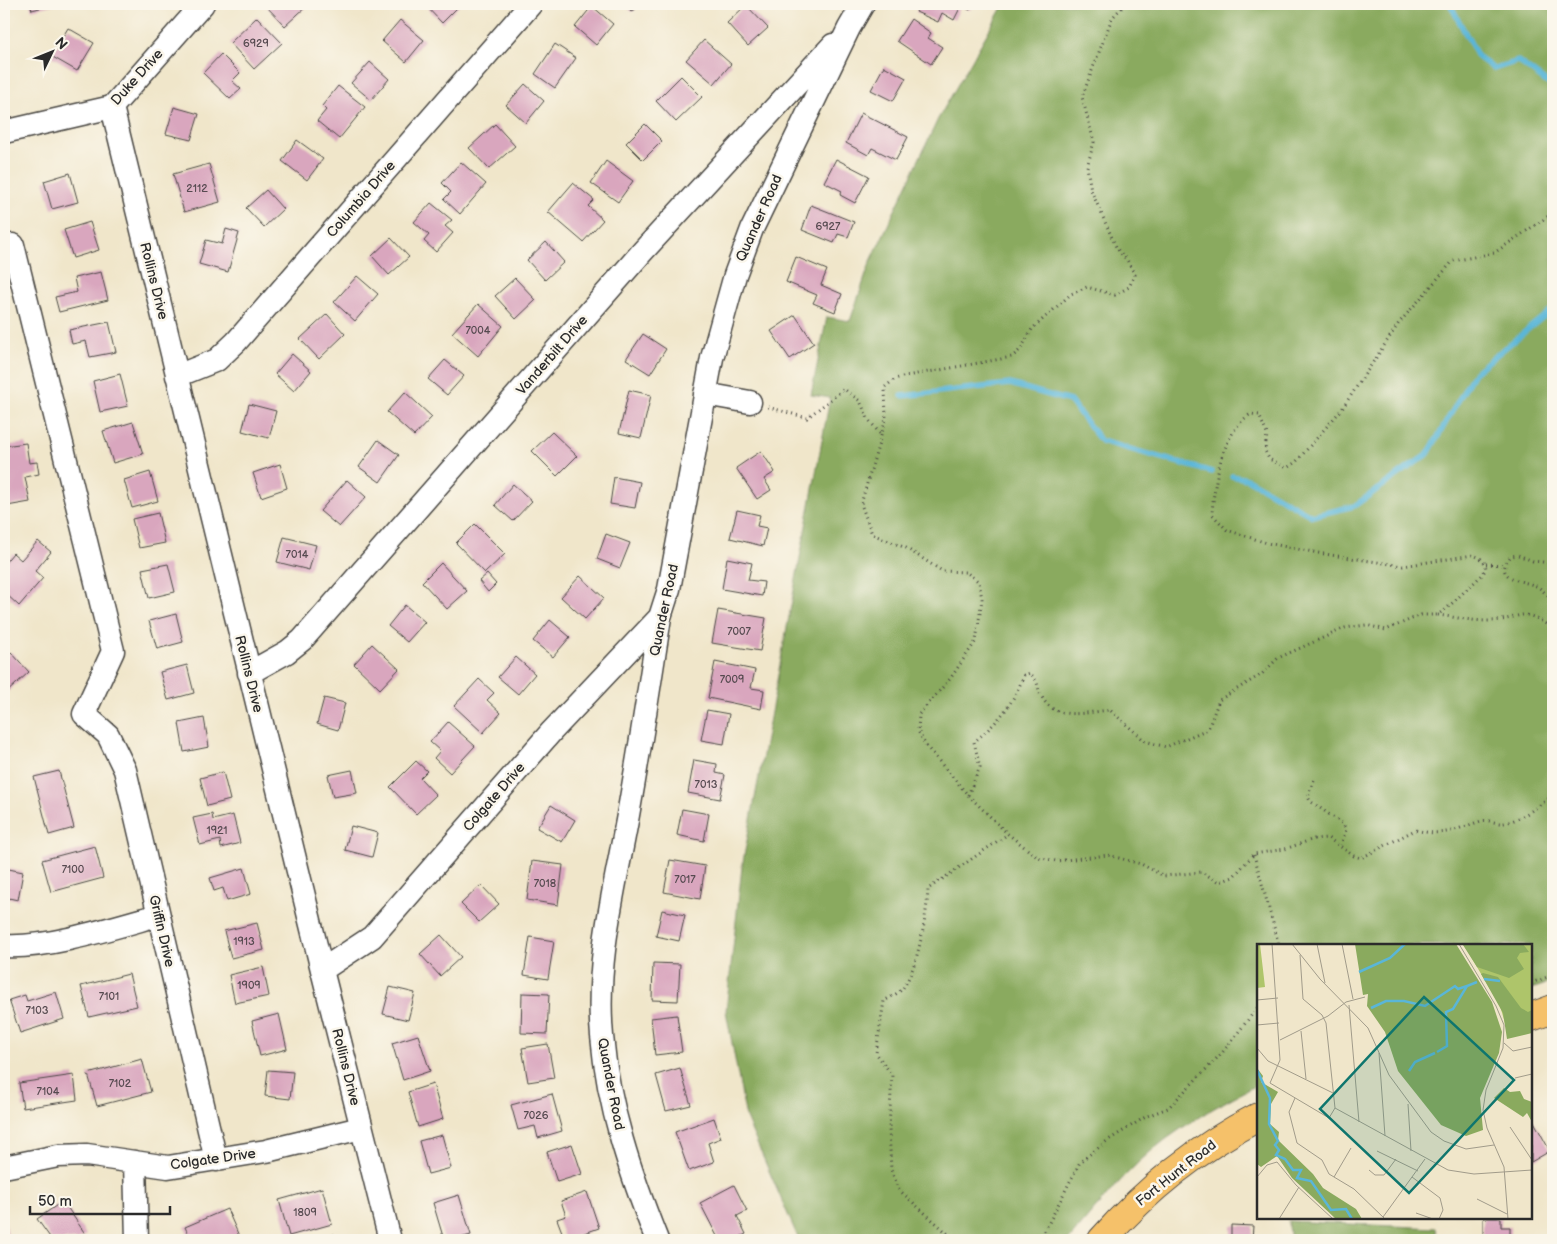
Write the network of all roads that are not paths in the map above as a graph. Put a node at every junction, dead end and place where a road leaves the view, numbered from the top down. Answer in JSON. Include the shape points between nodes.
{"nodes":[{"id":1,"x":202,"y":4,"type":"edge"},
{"id":2,"x":531,"y":4,"type":"edge"},
{"id":3,"x":863,"y":4,"type":"edge"},
{"id":4,"x":848,"y":28,"type":"junction"},
{"id":5,"x":112,"y":107,"type":"junction"},
{"id":6,"x":4,"y":132,"type":"edge"},
{"id":7,"x":13,"y":245,"type":"dead end"},
{"id":8,"x":177,"y":376,"type":"junction"},
{"id":9,"x":705,"y":394,"type":"junction"},
{"id":10,"x":750,"y":402,"type":"road end"},
{"id":11,"x":660,"y":617,"type":"junction"},
{"id":12,"x":249,"y":673,"type":"junction"},
{"id":13,"x":158,"y":915,"type":"junction"},
{"id":14,"x":4,"y":946,"type":"edge"},
{"id":15,"x":322,"y":970,"type":"junction"},
{"id":16,"x":1553,"y":1009,"type":"edge"},
{"id":17,"x":1532,"y":1017,"type":"edge"},
{"id":18,"x":1257,"y":1118,"type":"edge"},
{"id":19,"x":360,"y":1128,"type":"junction"},
{"id":20,"x":216,"y":1160,"type":"junction"},
{"id":21,"x":135,"y":1162,"type":"junction"},
{"id":22,"x":4,"y":1167,"type":"edge"},
{"id":23,"x":137,"y":1240,"type":"edge"},
{"id":24,"x":390,"y":1240,"type":"edge"},
{"id":25,"x":657,"y":1240,"type":"edge"},
{"id":26,"x":1102,"y":1240,"type":"edge"}],
"edges":[{"from":1,"to":5,"type":"street","name":"Duke Drive"},
{"from":2,"to":8,"type":"street","name":"Columbia Drive","via":[[236,342],[217,360]]},
{"from":3,"to":4,"type":"street","name":"Quander Road"},
{"from":4,"to":9,"type":"street","name":"Quander Road","via":[[752,230],[732,284]]},
{"from":4,"to":12,"type":"street","name":"Vanderbilt Drive","via":[[643,251],[302,640]]},
{"from":5,"to":6,"type":"street","name":"Duke Drive"},
{"from":5,"to":8,"type":"street","name":"Rollins Drive"},
{"from":7,"to":13,"type":"street","name":"Griffin Drive","via":[[113,650],[84,714],[108,735],[123,765]]},
{"from":8,"to":12,"type":"street","name":"Rollins Drive"},
{"from":9,"to":10,"type":"street"},
{"from":9,"to":11,"type":"street","name":"Quander Road","via":[[669,589]]},
{"from":11,"to":15,"type":"street","name":"Colgate Drive","via":[[552,731],[372,937]]},
{"from":11,"to":25,"type":"street","name":"Quander Road","via":[[611,902],[602,985],[602,1034],[609,1085],[625,1150]]},
{"from":12,"to":15,"type":"street","name":"Rollins Drive"},
{"from":13,"to":14,"type":"street","via":[[42,944]]},
{"from":13,"to":20,"type":"street","name":"Griffin Drive"},
{"from":15,"to":19,"type":"street","name":"Rollins Drive"},
{"from":16,"to":17,"type":"main road"},
{"from":18,"to":26,"type":"main road","name":"Fort Hunt Road","via":[[1195,1155],[1146,1195]]},
{"from":19,"to":20,"type":"street","name":"Colgate Drive"},
{"from":19,"to":24,"type":"street","name":"Rollins Drive"},
{"from":20,"to":21,"type":"street","name":"Colgate Drive","via":[[168,1167]]},
{"from":21,"to":22,"type":"street","name":"Colgate Drive","via":[[86,1154]]},
{"from":21,"to":23,"type":"street"}]}
